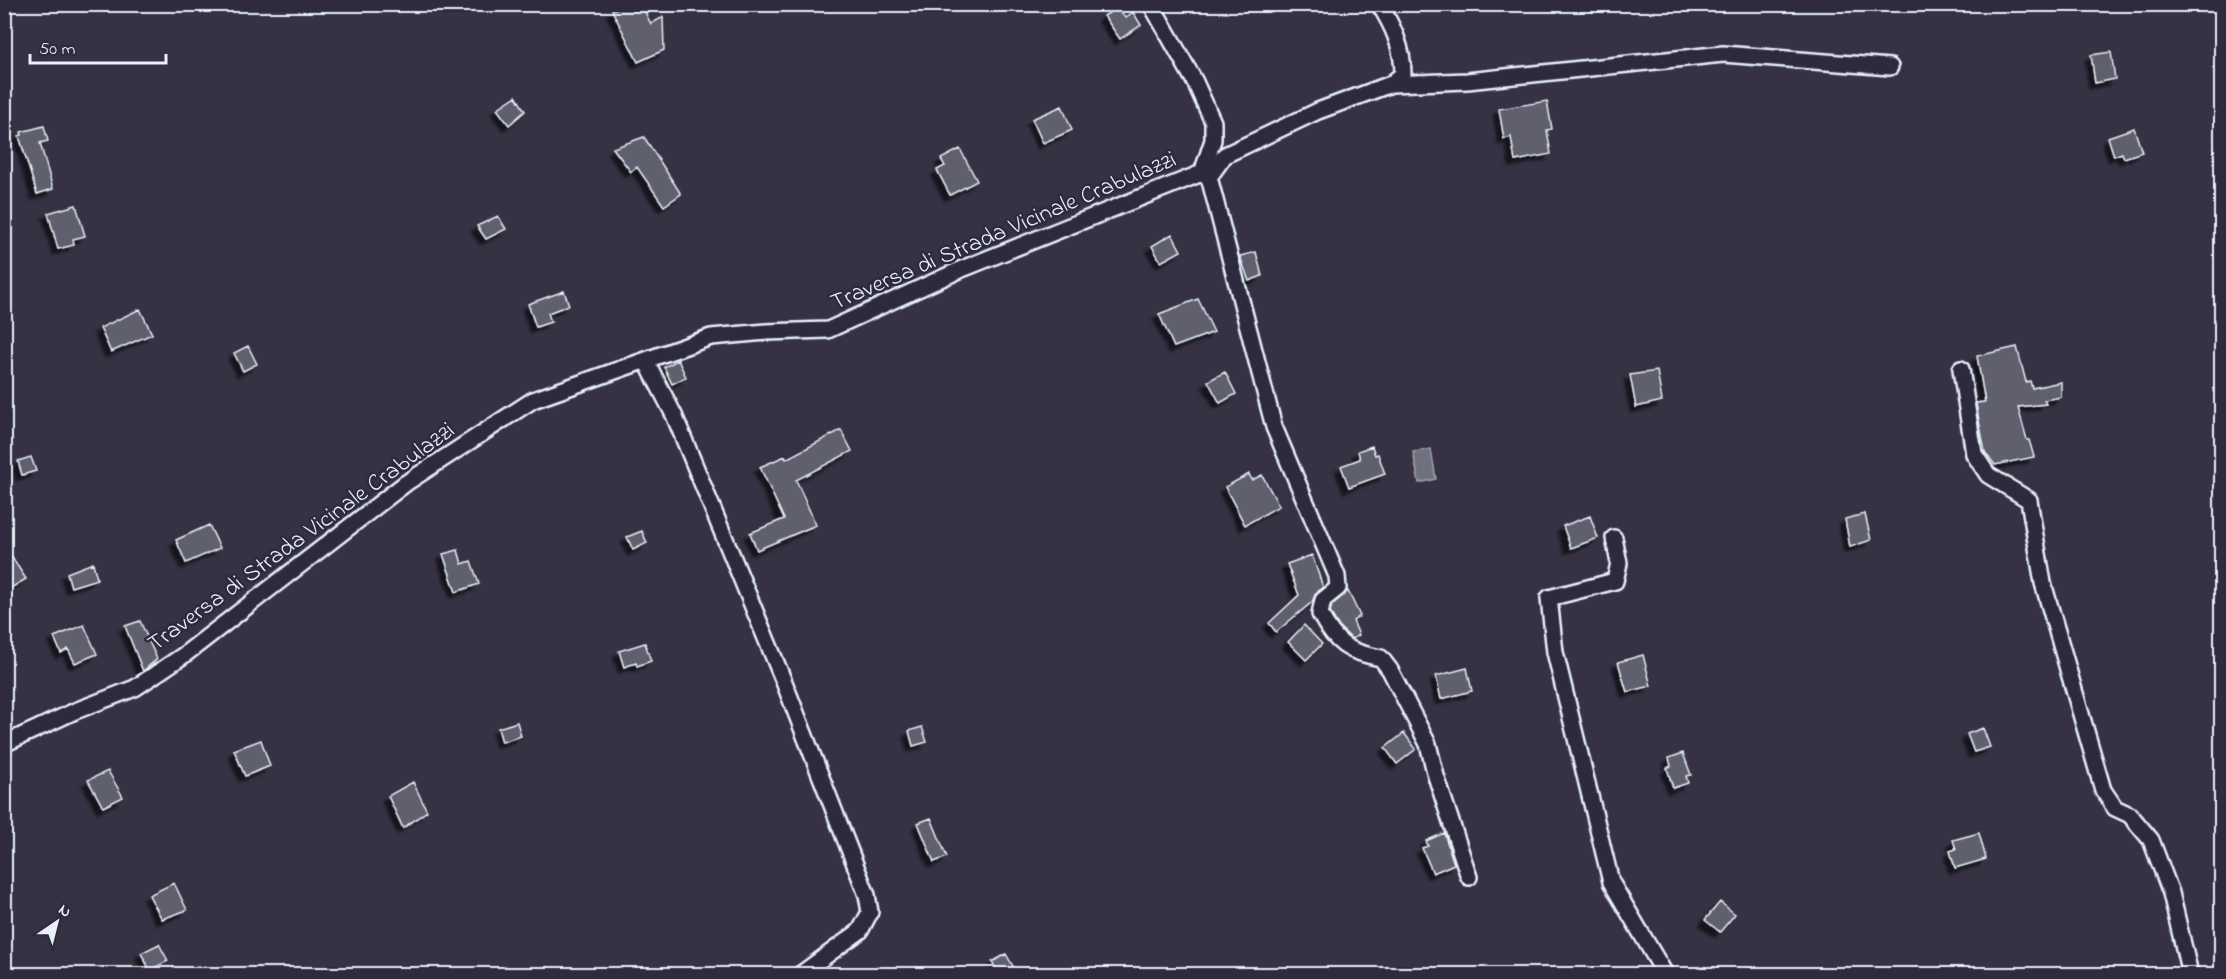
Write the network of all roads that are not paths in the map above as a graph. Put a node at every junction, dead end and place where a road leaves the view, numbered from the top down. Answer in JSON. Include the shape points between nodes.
{"nodes":[{"id":1,"x":1151,"y":4,"type":"edge"},
{"id":2,"x":1379,"y":4,"type":"edge"},
{"id":3,"x":1890,"y":67,"type":"dead end"},
{"id":4,"x":1391,"y":84,"type":"junction"},
{"id":5,"x":1205,"y":175,"type":"junction"},
{"id":6,"x":646,"y":361,"type":"junction"},
{"id":7,"x":1961,"y":369,"type":"dead end"},
{"id":8,"x":1614,"y":538,"type":"dead end"},
{"id":9,"x":4,"y":744,"type":"edge"},
{"id":10,"x":1469,"y":877,"type":"dead end"},
{"id":11,"x":801,"y":975,"type":"edge"},
{"id":12,"x":1665,"y":975,"type":"edge"},
{"id":13,"x":2190,"y":975,"type":"edge"}],
"edges":[{"from":1,"to":5,"type":"street","via":[[1213,122]]},
{"from":2,"to":4,"type":"street","via":[[1403,56],[1403,74]]},
{"from":3,"to":4,"type":"street","via":[[1723,54],[1467,81]]},
{"from":4,"to":5,"type":"street","via":[[1318,111],[1226,155]]},
{"from":5,"to":6,"type":"street","name":"Traversa di Strada Vicinale Crabulazzi","via":[[962,269],[828,330],[711,337]]},
{"from":5,"to":10,"type":"street","name":"Traversa di Strada Vicinale Crabulazzi","via":[[1274,427],[1336,576],[1338,588],[1323,600],[1320,614],[1336,640],[1359,654],[1381,658],[1390,670],[1428,744]]},
{"from":6,"to":9,"type":"street","name":"Traversa di Strada Vicinale Crabulazzi","via":[[533,400],[406,483],[184,655],[135,688]]},
{"from":6,"to":11,"type":"street","via":[[674,415],[867,895],[870,912],[860,931]]},
{"from":7,"to":13,"type":"street","via":[[1974,454],[1988,475],[2029,500],[2043,583],[2103,790],[2115,808],[2130,815],[2151,840],[2171,893]]},
{"from":8,"to":12,"type":"street","via":[[1619,563],[1616,581],[1549,598],[1555,652],[1611,882]]}]}
